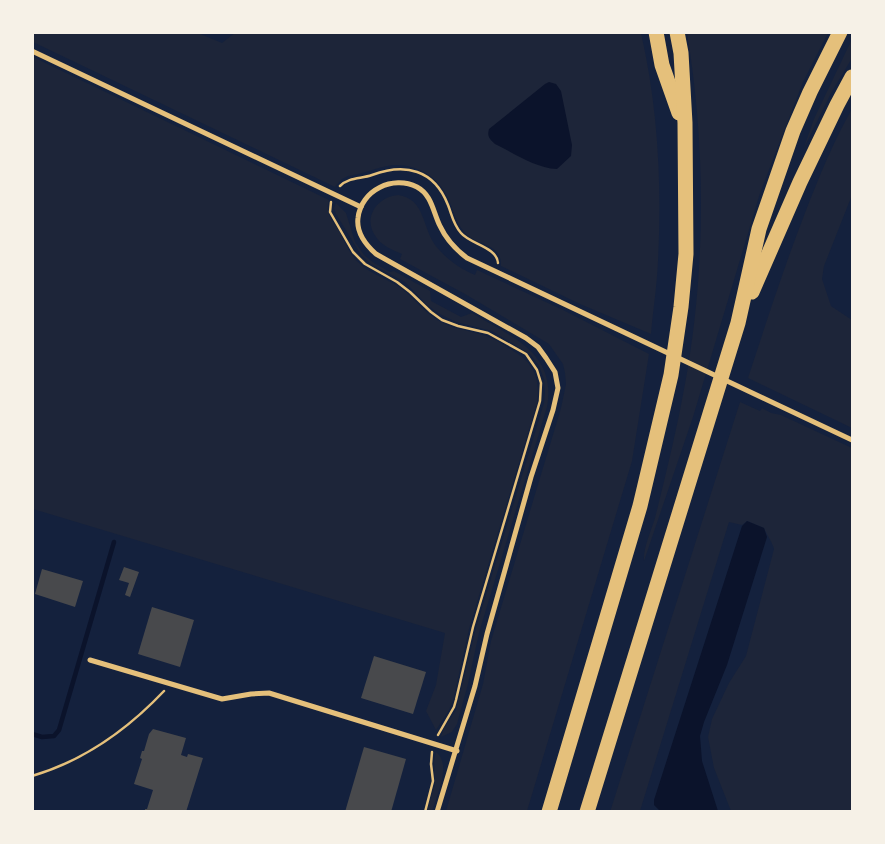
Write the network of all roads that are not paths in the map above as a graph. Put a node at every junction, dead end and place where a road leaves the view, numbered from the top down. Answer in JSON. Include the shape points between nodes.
{"nodes":[{"id":1,"x":656,"y":32,"type":"edge"},
{"id":2,"x":677,"y":32,"type":"edge"},
{"id":3,"x":840,"y":32,"type":"edge"},
{"id":4,"x":32,"y":50,"type":"edge"},
{"id":5,"x":852,"y":76,"type":"edge"},
{"id":6,"x":685,"y":131,"type":"junction"},
{"id":7,"x":361,"y":208,"type":"junction"},
{"id":8,"x":738,"y":323,"type":"junction"},
{"id":9,"x":852,"y":440,"type":"edge"},
{"id":10,"x":90,"y":660,"type":"dead end"},
{"id":11,"x":457,"y":751,"type":"junction"},
{"id":12,"x":437,"y":812,"type":"edge"},
{"id":13,"x":549,"y":812,"type":"edge"},
{"id":14,"x":586,"y":812,"type":"edge"}],
"edges":[{"from":1,"to":6,"type":"highway","via":[[662,65]]},
{"from":2,"to":6,"type":"highway"},
{"from":3,"to":8,"type":"highway","via":[[810,92],[787,149],[759,229]]},
{"from":4,"to":7,"type":"street"},
{"from":5,"to":8,"type":"highway","via":[[800,182]]},
{"from":6,"to":13,"type":"highway","via":[[686,254],[671,375],[640,506]]},
{"from":7,"to":9,"type":"street","via":[[368,196],[381,186],[398,182],[419,188],[432,203],[449,242],[467,258]]},
{"from":7,"to":11,"type":"street","via":[[358,225],[371,250],[526,338],[538,348],[555,372],[558,388],[492,615]]},
{"from":8,"to":14,"type":"highway"},
{"from":10,"to":11,"type":"street","via":[[222,699],[269,694]]},
{"from":11,"to":12,"type":"street"}]}
